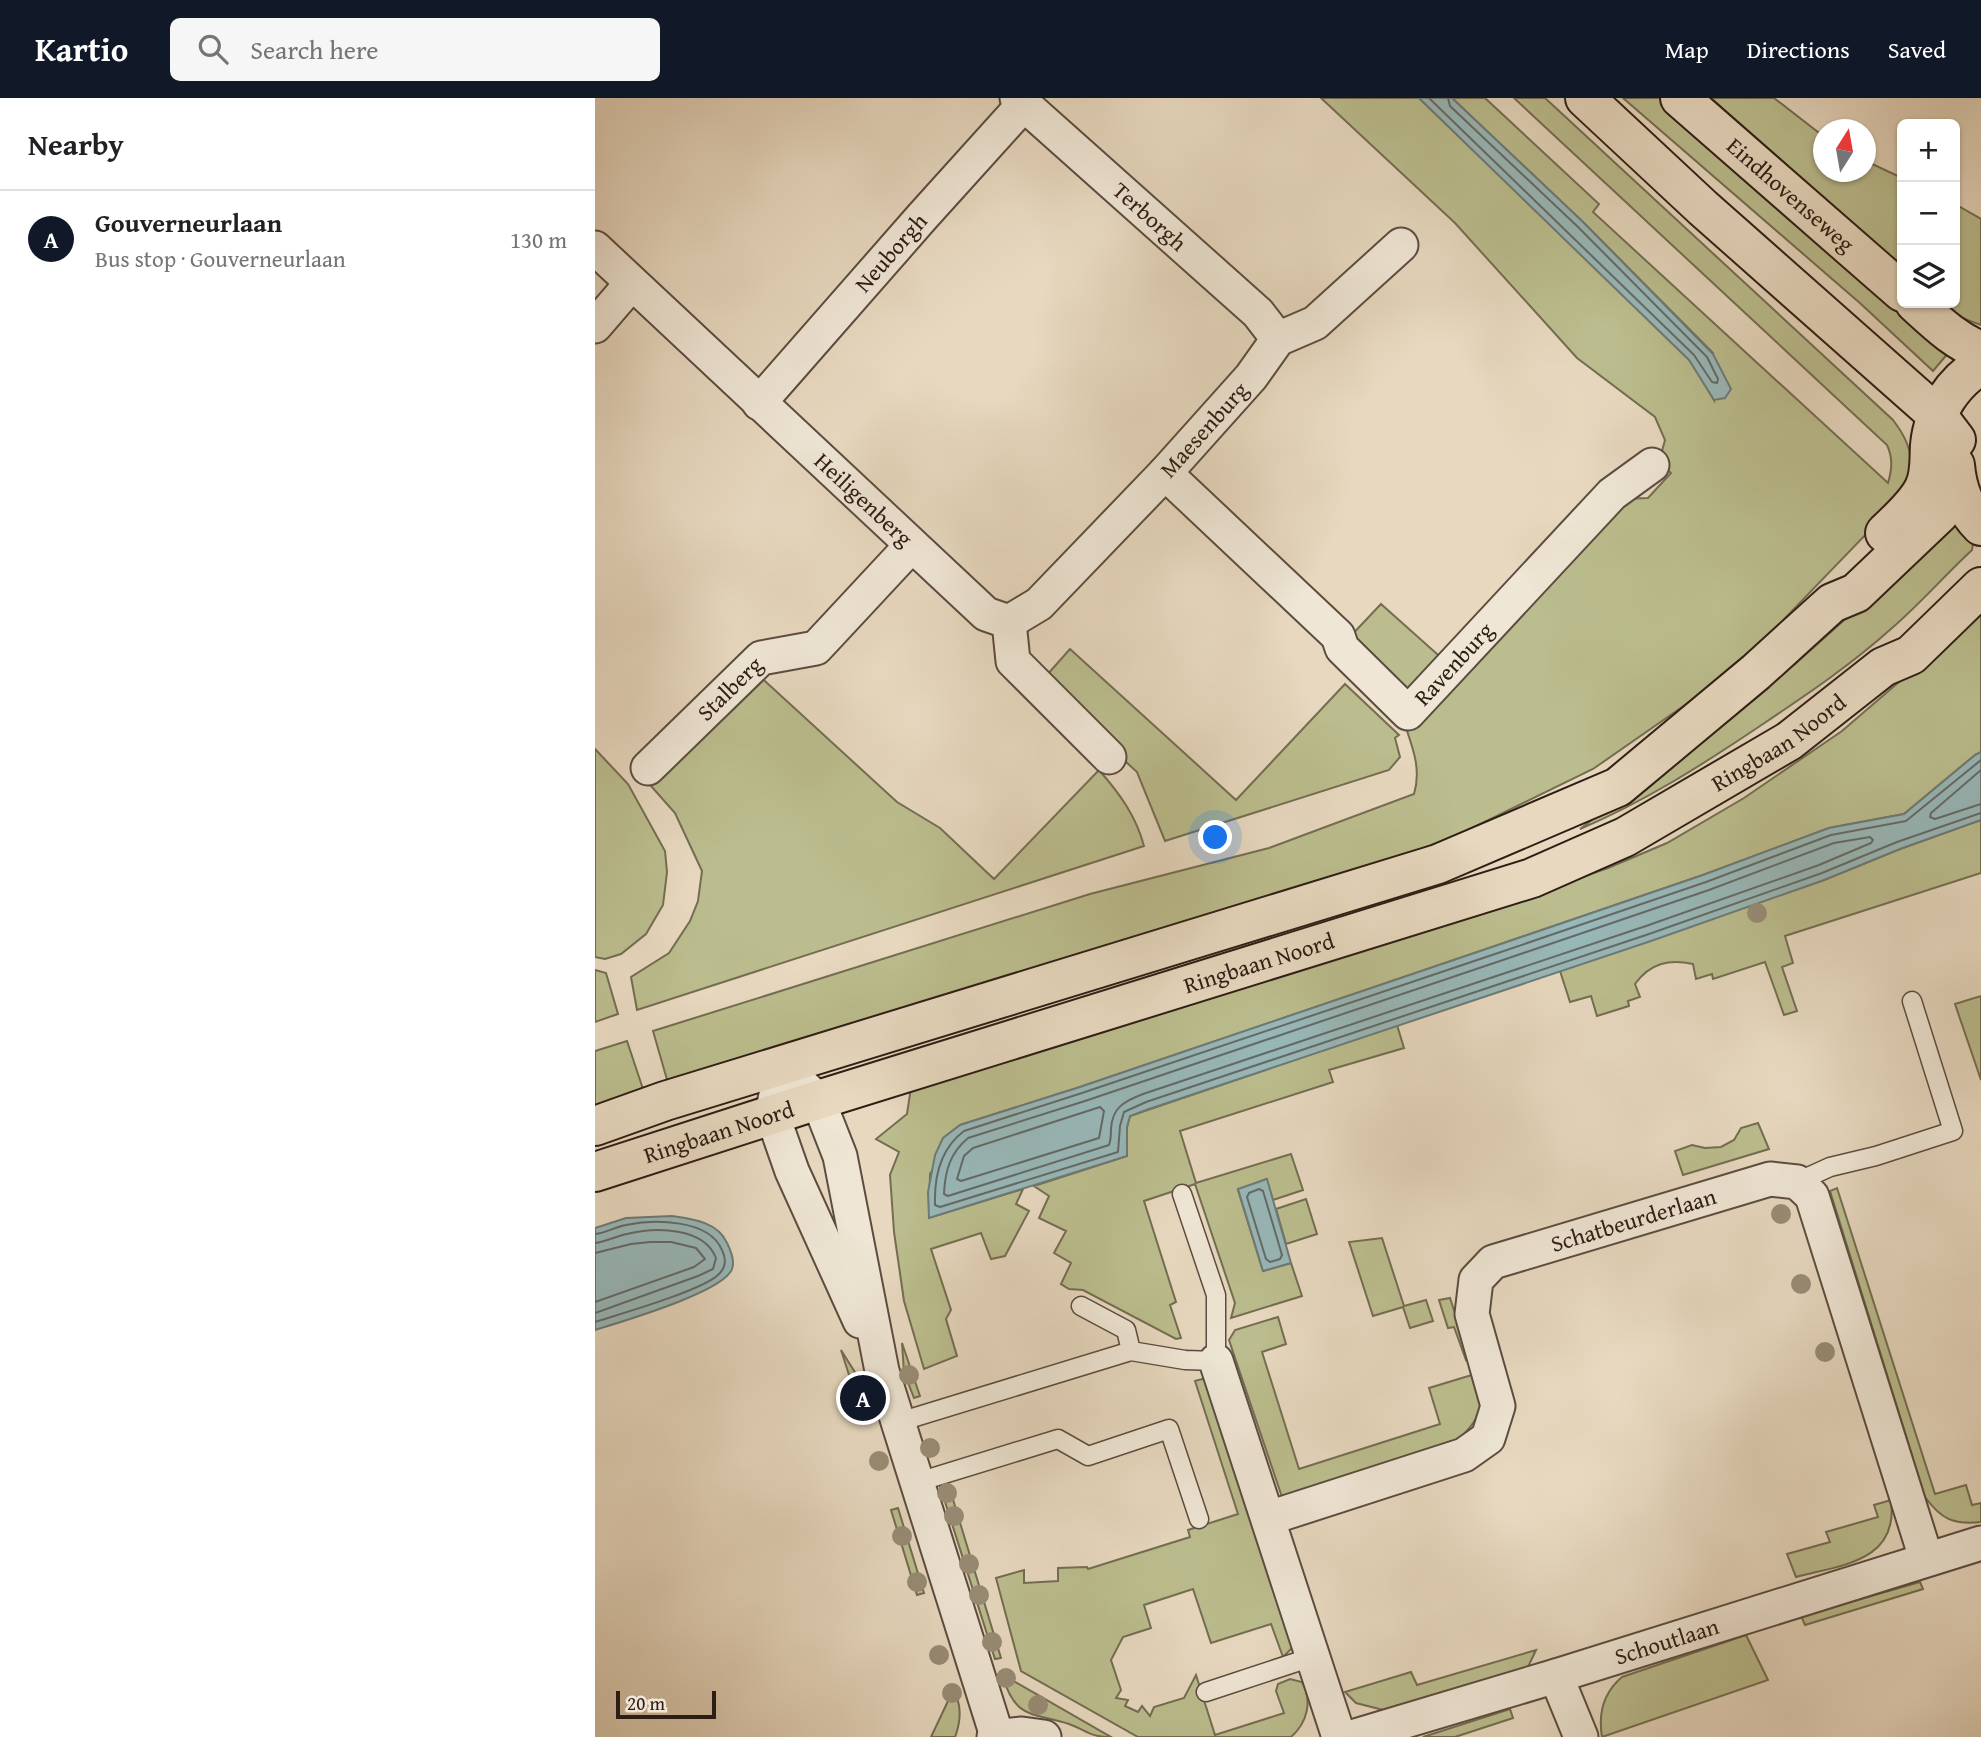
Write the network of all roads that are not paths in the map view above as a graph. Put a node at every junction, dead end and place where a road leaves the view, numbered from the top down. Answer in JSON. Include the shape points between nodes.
{"nodes":[{"id":1,"x":1585,"y":98,"type":"edge"},
{"id":2,"x":1680,"y":98,"type":"edge"},
{"id":3,"x":1021,"y":101,"type":"edge"},
{"id":4,"x":1401,"y":245,"type":"dead end"},
{"id":5,"x":595,"y":248,"type":"edge"},
{"id":6,"x":632,"y":284,"type":"junction"},
{"id":7,"x":1796,"y":288,"type":"junction"},
{"id":8,"x":1897,"y":288,"type":"edge"},
{"id":9,"x":1921,"y":308,"type":"edge"},
{"id":10,"x":595,"y":326,"type":"edge"},
{"id":11,"x":1278,"y":339,"type":"junction"},
{"id":12,"x":1981,"y":351,"type":"edge"},
{"id":13,"x":1981,"y":365,"type":"edge"},
{"id":14,"x":759,"y":404,"type":"junction"},
{"id":15,"x":1954,"y":435,"type":"edge"},
{"id":16,"x":1652,"y":465,"type":"dead end"},
{"id":17,"x":1165,"y":473,"type":"junction"},
{"id":18,"x":1981,"y":526,"type":"edge"},
{"id":19,"x":911,"y":546,"type":"junction"},
{"id":20,"x":1981,"y":558,"type":"edge"},
{"id":21,"x":1981,"y":587,"type":"edge"},
{"id":22,"x":1009,"y":622,"type":"junction"},
{"id":23,"x":1883,"y":667,"type":"junction"},
{"id":24,"x":1109,"y":757,"type":"dead end"},
{"id":25,"x":648,"y":768,"type":"dead end"},
{"id":26,"x":1912,"y":1000,"type":"dead end"},
{"id":27,"x":782,"y":1066,"type":"junction"},
{"id":28,"x":818,"y":1100,"type":"junction"},
{"id":29,"x":772,"y":1114,"type":"junction"},
{"id":30,"x":595,"y":1126,"type":"edge"},
{"id":31,"x":595,"y":1172,"type":"edge"},
{"id":32,"x":1797,"y":1182,"type":"junction"},
{"id":33,"x":1182,"y":1194,"type":"dead end"},
{"id":34,"x":1081,"y":1306,"type":"dead end"},
{"id":35,"x":1131,"y":1351,"type":"junction"},
{"id":36,"x":1216,"y":1361,"type":"junction"},
{"id":37,"x":882,"y":1371,"type":"junction"},
{"id":38,"x":899,"y":1422,"type":"junction"},
{"id":39,"x":918,"y":1482,"type":"junction"},
{"id":40,"x":1269,"y":1518,"type":"junction"},
{"id":41,"x":1199,"y":1519,"type":"dead end"},
{"id":42,"x":1981,"y":1543,"type":"edge"},
{"id":43,"x":1926,"y":1558,"type":"junction"},
{"id":44,"x":1311,"y":1657,"type":"junction"},
{"id":45,"x":1556,"y":1676,"type":"junction"},
{"id":46,"x":1206,"y":1692,"type":"dead end"},
{"id":47,"x":997,"y":1737,"type":"edge"},
{"id":48,"x":1044,"y":1737,"type":"edge"},
{"id":49,"x":1339,"y":1737,"type":"edge"},
{"id":50,"x":1352,"y":1737,"type":"edge"},
{"id":51,"x":1581,"y":1737,"type":"edge"}],
"edges":[{"from":1,"to":7,"type":"main road"},
{"from":2,"to":8,"type":"main road","name":"Eindhovenseweg"},
{"from":3,"to":11,"type":"street","name":"Terborgh","via":[[1258,313]]},
{"from":3,"to":14,"type":"street","name":"Neuborgh"},
{"from":4,"to":11,"type":"street","via":[[1315,323]]},
{"from":5,"to":6,"type":"street","name":"Heiligenberg"},
{"from":6,"to":10,"type":"street"},
{"from":6,"to":14,"type":"street","name":"Heiligenberg"},
{"from":7,"to":15,"type":"main road","via":[[1840,301]]},
{"from":7,"to":15,"type":"main road","via":[[1814,332],[1904,414]]},
{"from":9,"to":12,"type":"main road"},
{"from":11,"to":17,"type":"street","name":"Maesenburg"},
{"from":13,"to":15,"type":"main road","name":"Ringbaan Noord","via":[[1960,381]]},
{"from":14,"to":19,"type":"street","name":"Heiligenberg"},
{"from":15,"to":18,"type":"main road","via":[[1966,506]]},
{"from":15,"to":27,"type":"main road","name":"Ringbaan Noord","via":[[1917,499],[1843,574],[1832,603],[1618,788],[1438,864]]},
{"from":16,"to":17,"type":"street","name":"Ravenburg","via":[[1612,494],[1408,713],[1342,648],[1338,636]]},
{"from":17,"to":22,"type":"street","name":"Maesenburg","via":[[1039,604]]},
{"from":19,"to":22,"type":"street","name":"Heiligenberg","via":[[986,614]]},
{"from":19,"to":25,"type":"street","name":"Stalberg","via":[[816,648],[761,658]]},
{"from":20,"to":23,"type":"main road","name":"Ringbaan Noord","via":[[1899,640]]},
{"from":21,"to":23,"type":"main road","name":"Ringbaan Noord","via":[[1912,655]]},
{"from":22,"to":24,"type":"street","via":[[1013,662]]},
{"from":23,"to":28,"type":"main road","name":"Ringbaan Noord","via":[[1789,741],[1625,836],[1532,878]]},
{"from":26,"to":32,"type":"lane","via":[[1954,1131],[1830,1167]]},
{"from":27,"to":28,"type":"street"},
{"from":27,"to":29,"type":"street"},
{"from":27,"to":30,"type":"main road","name":"Ringbaan Noord"},
{"from":28,"to":29,"type":"main road","name":"Ringbaan Noord"},
{"from":28,"to":37,"type":"street","via":[[840,1156]]},
{"from":29,"to":31,"type":"main road","name":"Ringbaan Noord"},
{"from":29,"to":37,"type":"street","via":[[792,1171]]},
{"from":32,"to":40,"type":"street","name":"Schatbeurderlaan","via":[[1770,1180],[1493,1262],[1476,1280],[1472,1314],[1498,1405],[1488,1438],[1464,1455]]},
{"from":32,"to":43,"type":"street","via":[[1812,1196]]},
{"from":33,"to":36,"type":"lane","via":[[1216,1295]]},
{"from":34,"to":35,"type":"lane","via":[[1126,1330]]},
{"from":35,"to":36,"type":"lane"},
{"from":35,"to":38,"type":"lane"},
{"from":36,"to":40,"type":"street"},
{"from":37,"to":38,"type":"street"},
{"from":38,"to":39,"type":"street"},
{"from":39,"to":41,"type":"lane","via":[[1058,1438],[1088,1456],[1169,1429]]},
{"from":39,"to":47,"type":"street"},
{"from":40,"to":44,"type":"street"},
{"from":42,"to":43,"type":"street","name":"Schoutlaan"},
{"from":43,"to":45,"type":"street","name":"Schoutlaan"},
{"from":44,"to":46,"type":"lane"},
{"from":44,"to":49,"type":"street"},
{"from":45,"to":50,"type":"street","name":"Schoutlaan"},
{"from":45,"to":51,"type":"street"},
{"from":47,"to":48,"type":"street"}]}
